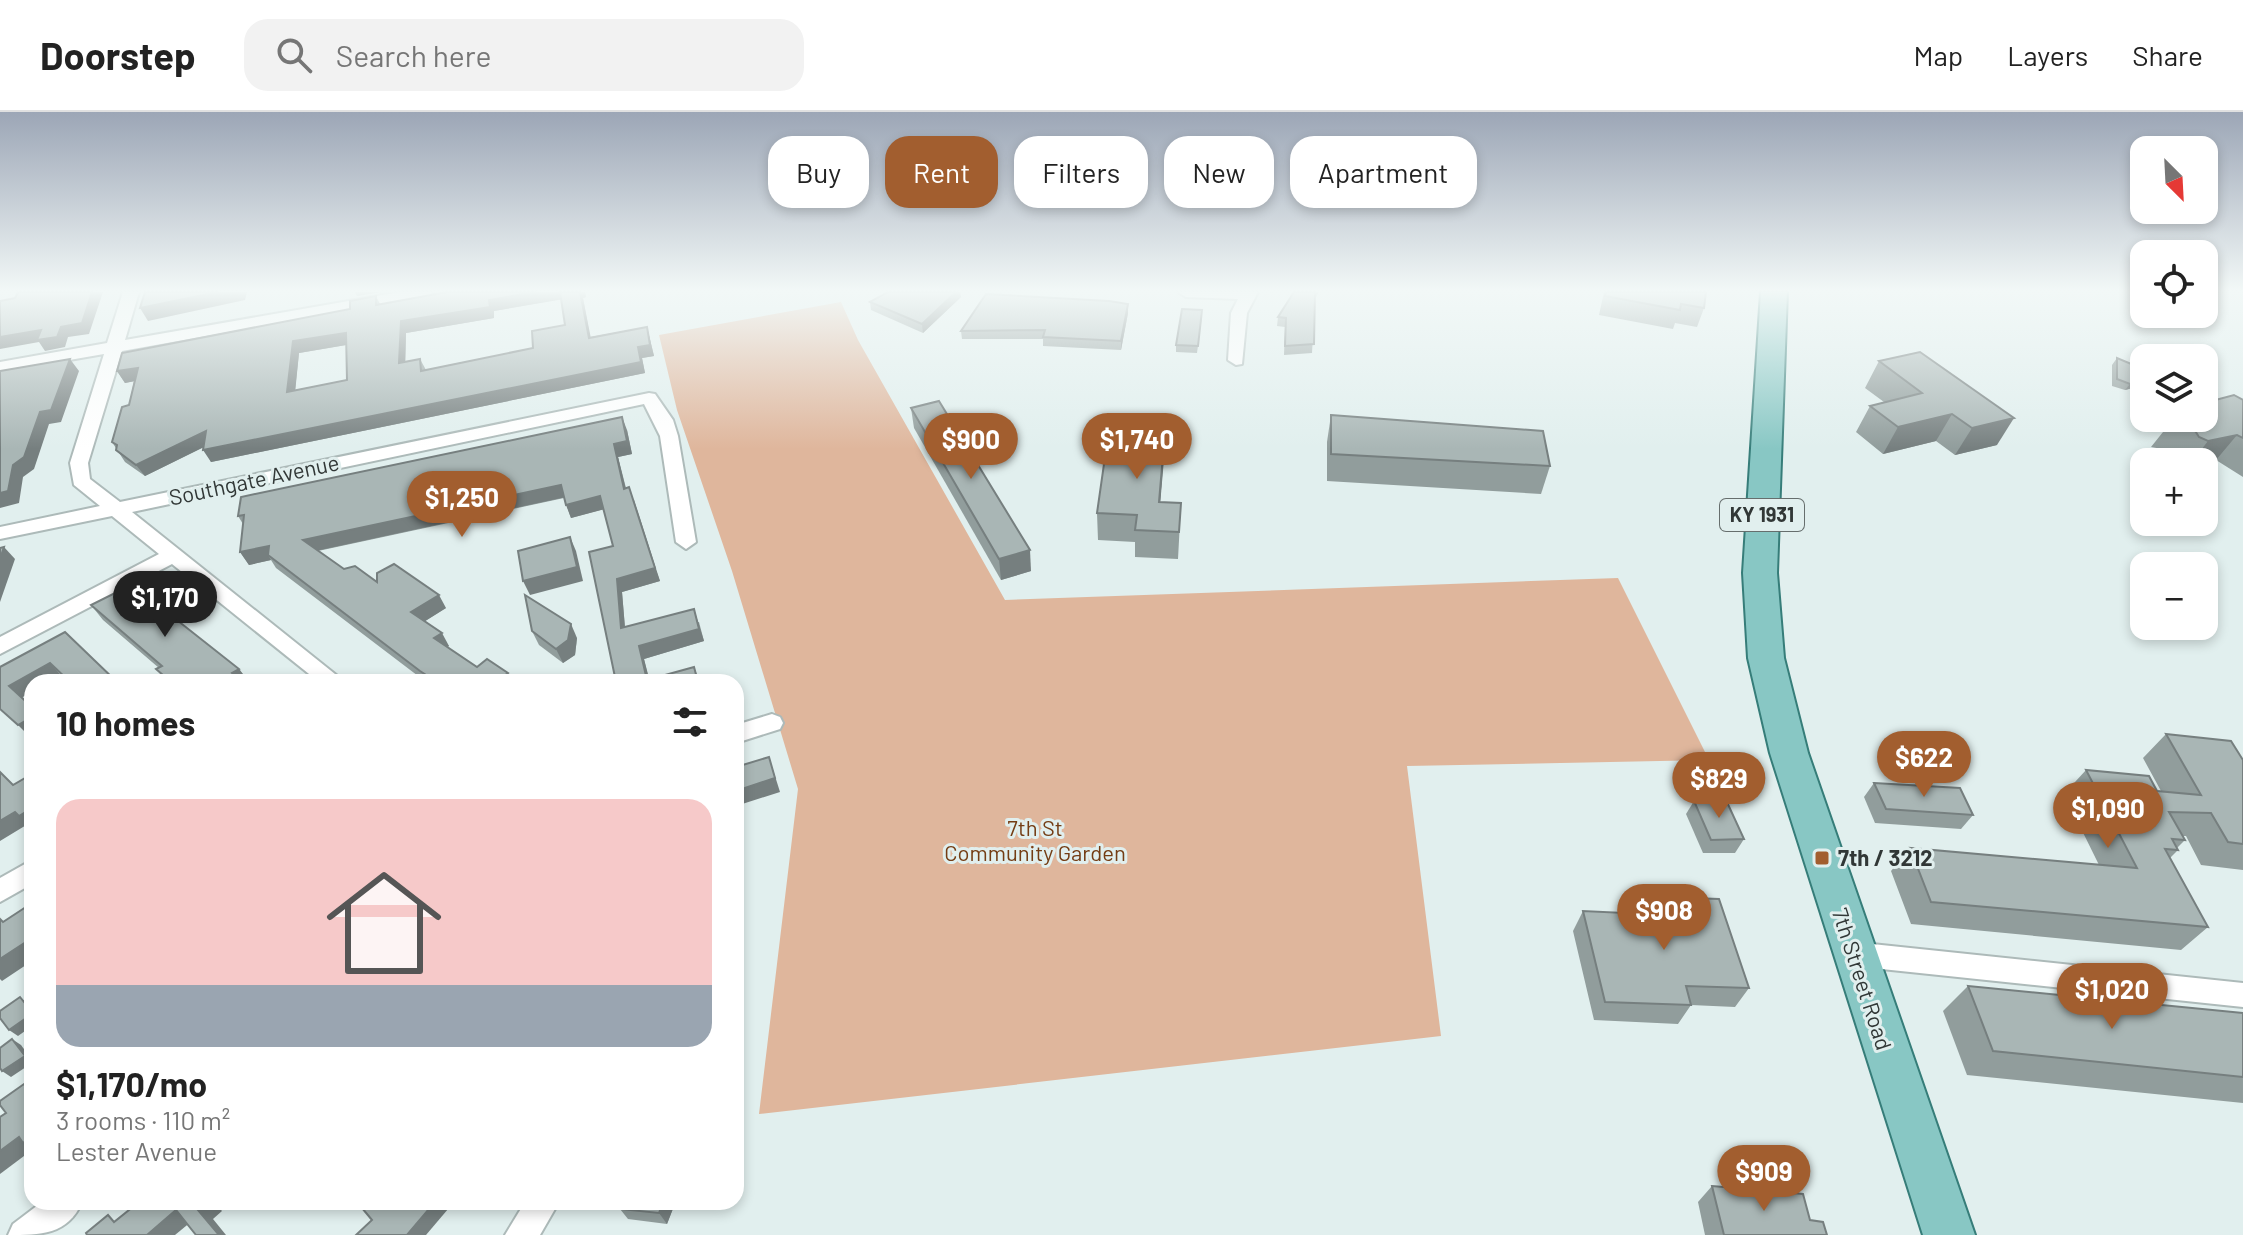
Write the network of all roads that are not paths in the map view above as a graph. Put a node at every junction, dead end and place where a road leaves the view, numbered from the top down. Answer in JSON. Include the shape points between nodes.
{"nodes":[{"id":1,"x":129,"y":344,"type":"edge"},
{"id":2,"x":1237,"y":344,"type":"edge"},
{"id":3,"x":1771,"y":344,"type":"edge"},
{"id":4,"x":114,"y":347,"type":"junction"},
{"id":5,"x":1236,"y":360,"type":"dead end"},
{"id":6,"x":0,"y":367,"type":"edge"},
{"id":7,"x":116,"y":509,"type":"junction"},
{"id":8,"x":0,"y":533,"type":"edge"},
{"id":9,"x":686,"y":542,"type":"dead end"},
{"id":10,"x":171,"y":556,"type":"junction"},
{"id":11,"x":0,"y":646,"type":"edge"},
{"id":12,"x":323,"y":674,"type":"edge"},
{"id":13,"x":772,"y":723,"type":"dead end"},
{"id":14,"x":744,"y":732,"type":"edge"},
{"id":15,"x":24,"y":876,"type":"edge"},
{"id":16,"x":0,"y":891,"type":"edge"},
{"id":17,"x":1853,"y":954,"type":"junction"},
{"id":18,"x":2243,"y":995,"type":"edge"},
{"id":19,"x":57,"y":1210,"type":"edge"},
{"id":20,"x":538,"y":1210,"type":"edge"},
{"id":21,"x":24,"y":1235,"type":"edge"},
{"id":22,"x":521,"y":1235,"type":"edge"},
{"id":23,"x":1949,"y":1235,"type":"edge"}],
"edges":[{"from":1,"to":4,"type":"street"},
{"from":2,"to":5,"type":"street"},
{"from":3,"to":17,"type":"main road","name":"7th Street Road","number":"KY 1931","via":[[1760,573],[1766,658],[1789,753]]},
{"from":4,"to":6,"type":"street"},
{"from":4,"to":7,"type":"street","via":[[78,474],[86,487]]},
{"from":7,"to":8,"type":"street","name":"Southgate Avenue"},
{"from":7,"to":9,"type":"street","name":"Southgate Avenue","via":[[649,398],[669,436]]},
{"from":7,"to":10,"type":"street"},
{"from":10,"to":11,"type":"street"},
{"from":10,"to":12,"type":"street"},
{"from":13,"to":14,"type":"street"},
{"from":15,"to":16,"type":"street"},
{"from":17,"to":18,"type":"street"},
{"from":17,"to":23,"type":"main road","name":"7th Street Road","number":"KY 1931"},
{"from":19,"to":21,"type":"street"},
{"from":20,"to":22,"type":"street"}]}
